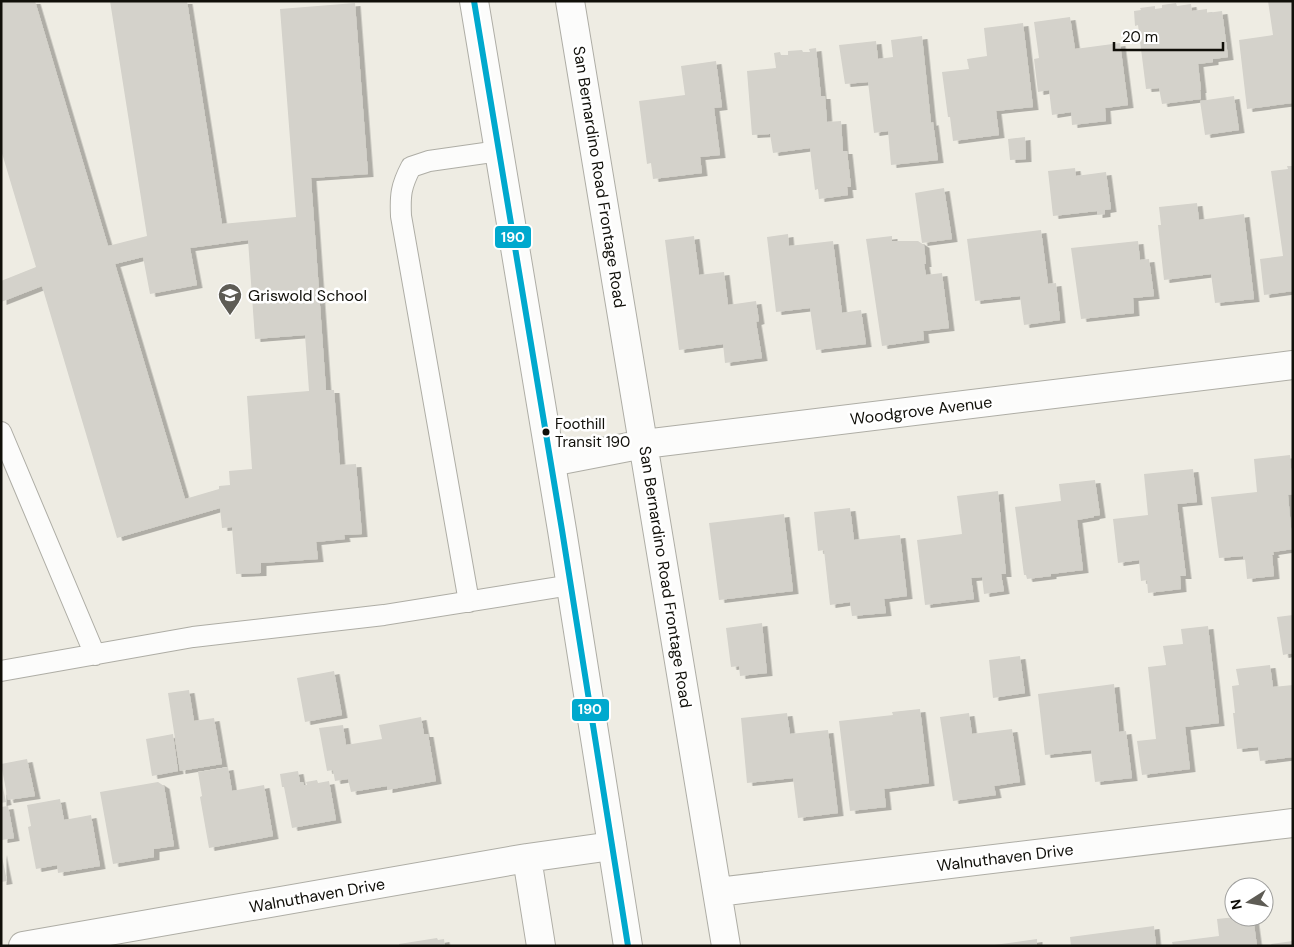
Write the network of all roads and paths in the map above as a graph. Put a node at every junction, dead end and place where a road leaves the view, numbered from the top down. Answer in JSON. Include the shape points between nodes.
{"nodes":[{"id":1,"x":474,"y":1,"type":"edge"},
{"id":2,"x":570,"y":1,"type":"edge"},
{"id":3,"x":499,"y":151,"type":"junction"},
{"id":4,"x":1293,"y":365,"type":"edge"},
{"id":5,"x":1,"y":432,"type":"edge"},
{"id":6,"x":644,"y":444,"type":"junction"},
{"id":7,"x":550,"y":462,"type":"junction"},
{"id":8,"x":571,"y":585,"type":"junction"},
{"id":9,"x":469,"y":602,"type":"junction"},
{"id":10,"x":95,"y":655,"type":"junction"},
{"id":11,"x":1,"y":671,"type":"edge"},
{"id":12,"x":1293,"y":823,"type":"edge"},
{"id":13,"x":612,"y":846,"type":"junction"},
{"id":14,"x":527,"y":858,"type":"junction"},
{"id":15,"x":718,"y":892,"type":"junction"},
{"id":16,"x":23,"y":946,"type":"edge"},
{"id":17,"x":541,"y":946,"type":"edge"},
{"id":18,"x":628,"y":946,"type":"edge"},
{"id":19,"x":726,"y":946,"type":"edge"}],
"edges":[{"from":1,"to":3,"type":"street"},
{"from":2,"to":6,"type":"street","name":"San Bernardino Road Frontage Road"},
{"from":3,"to":7,"type":"street"},
{"from":3,"to":9,"type":"lane","via":[[429,161],[411,167],[402,184],[400,198]]},
{"from":4,"to":6,"type":"street","name":"Woodgrove Avenue"},
{"from":5,"to":10,"type":"lane"},
{"from":6,"to":7,"type":"street","name":"Woodgrove Avenue"},
{"from":6,"to":15,"type":"street","name":"San Bernardino Road Frontage Road"},
{"from":7,"to":8,"type":"street"},
{"from":8,"to":9,"type":"lane"},
{"from":8,"to":13,"type":"street"},
{"from":9,"to":10,"type":"lane","via":[[193,637]]},
{"from":10,"to":11,"type":"lane"},
{"from":12,"to":15,"type":"street","name":"Walnuthaven Drive"},
{"from":13,"to":14,"type":"street","name":"Walnuthaven Drive"},
{"from":13,"to":18,"type":"street"},
{"from":14,"to":16,"type":"street","name":"Walnuthaven Drive"},
{"from":14,"to":17,"type":"street"},
{"from":15,"to":19,"type":"street","name":"San Bernardino Road Frontage Road"}]}
